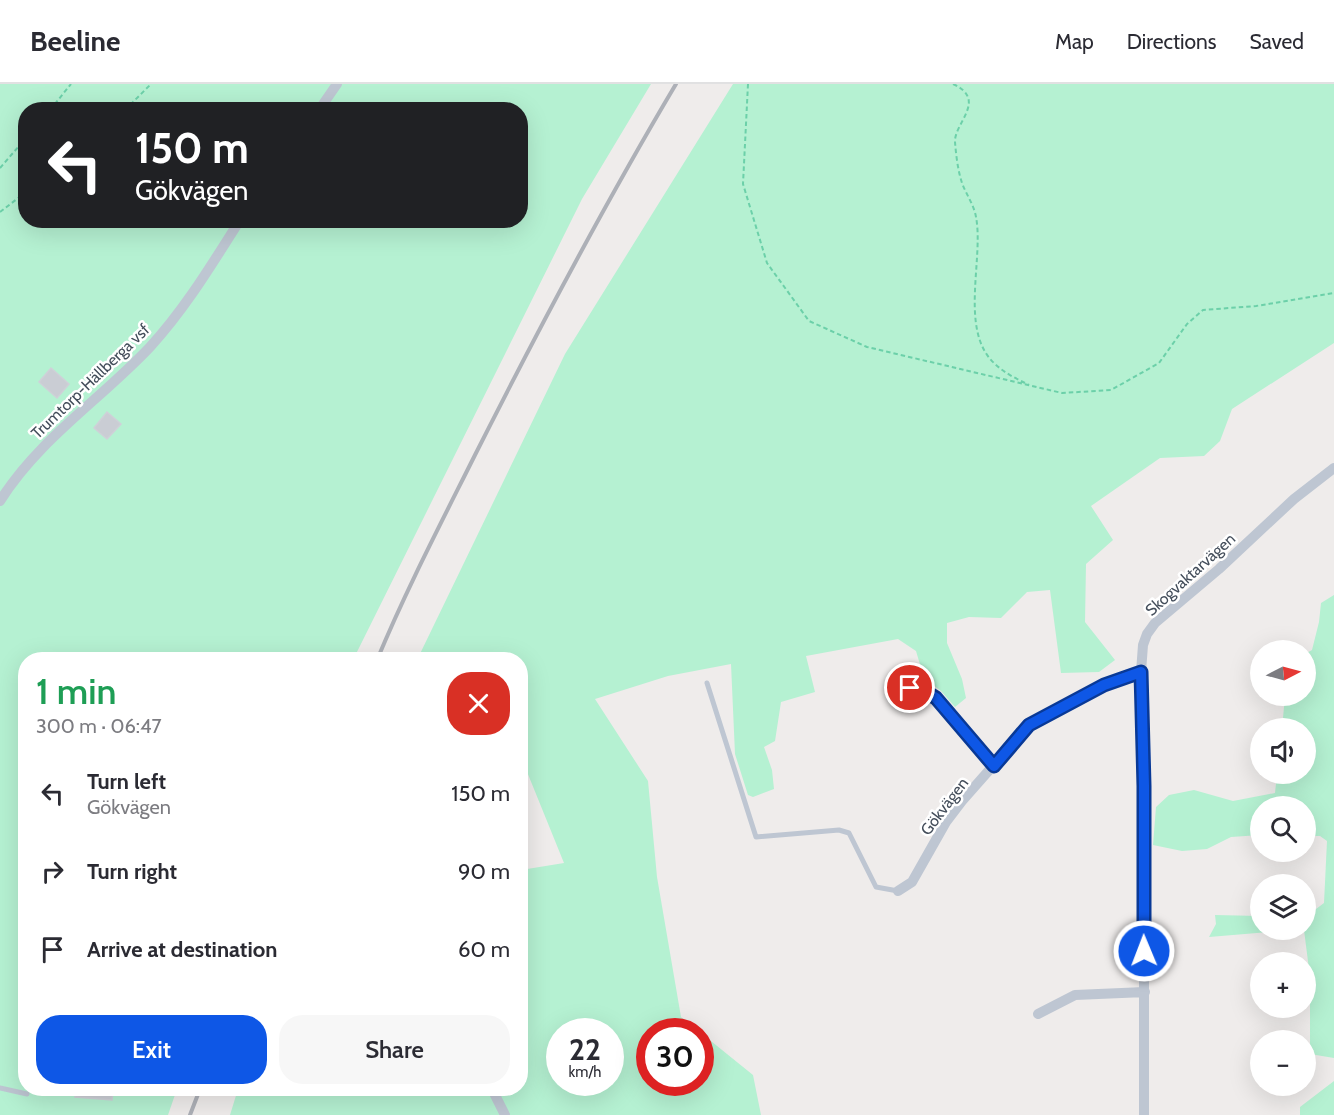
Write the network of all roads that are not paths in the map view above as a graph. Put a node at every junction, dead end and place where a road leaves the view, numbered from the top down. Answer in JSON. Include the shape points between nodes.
{"nodes":[{"id":1,"x":337,"y":84,"type":"edge"},
{"id":2,"x":325,"y":102,"type":"edge"},
{"id":3,"x":235,"y":228,"type":"edge"},
{"id":4,"x":1334,"y":468,"type":"edge"},
{"id":5,"x":0,"y":501,"type":"edge"},
{"id":6,"x":1141,"y":672,"type":"junction"},
{"id":7,"x":707,"y":683,"type":"dead end"},
{"id":8,"x":895,"y":690,"type":"dead end"},
{"id":9,"x":994,"y":766,"type":"junction"},
{"id":10,"x":898,"y":891,"type":"joint"},
{"id":11,"x":1145,"y":992,"type":"junction"},
{"id":12,"x":1038,"y":1014,"type":"dead end"},
{"id":13,"x":0,"y":1088,"type":"edge"},
{"id":14,"x":18,"y":1092,"type":"edge"},
{"id":15,"x":496,"y":1096,"type":"edge"},
{"id":16,"x":505,"y":1115,"type":"edge"},
{"id":17,"x":1144,"y":1115,"type":"edge"}],
"edges":[{"from":1,"to":2,"type":"street"},
{"from":3,"to":5,"type":"street","name":"Trumtorp-Hällberga vsf","via":[[163,332],[34,455]]},
{"from":4,"to":6,"type":"street","name":"Skogvaktarvägen","via":[[1155,623],[1143,645]]},
{"from":6,"to":9,"type":"street","name":"Gökvägen","via":[[1104,685],[1029,725]]},
{"from":6,"to":11,"type":"street","name":"Skogvaktarvägen"},
{"from":7,"to":10,"type":"lane","via":[[756,837],[838,830],[849,833],[876,887]]},
{"from":8,"to":9,"type":"lane","via":[[923,690],[936,698]]},
{"from":9,"to":10,"type":"street","name":"Gökvägen","via":[[946,822],[912,882]]},
{"from":11,"to":12,"type":"street","via":[[1075,996]]},
{"from":11,"to":17,"type":"street","name":"Skogvaktarvägen"},
{"from":13,"to":14,"type":"lane"},
{"from":15,"to":16,"type":"street"}]}
